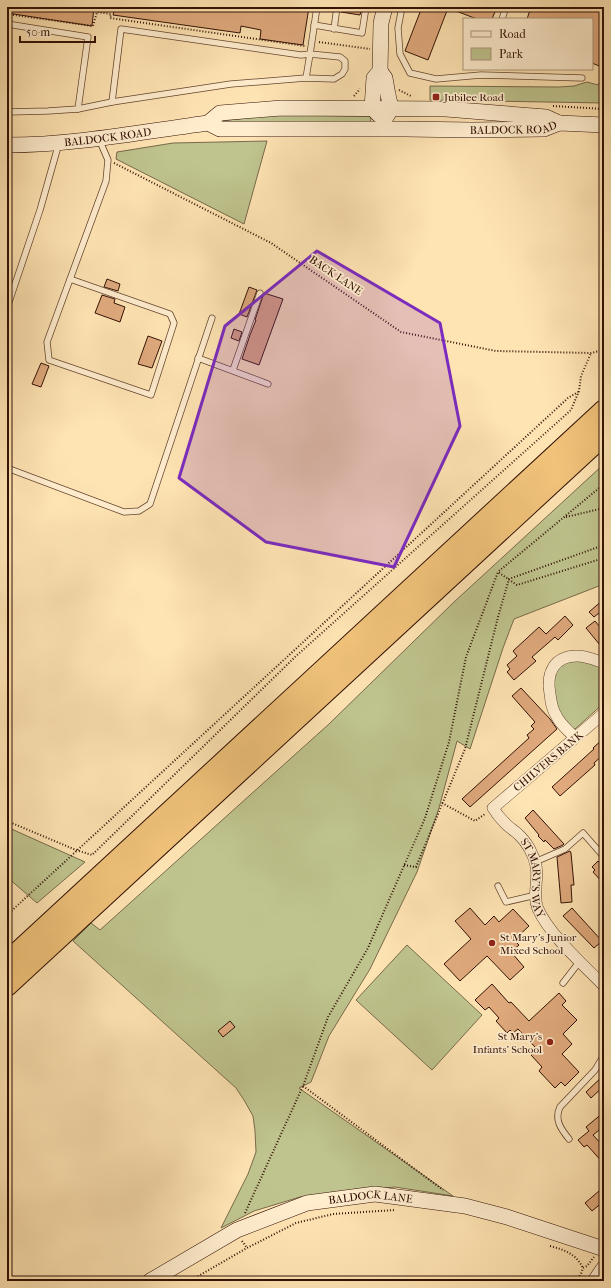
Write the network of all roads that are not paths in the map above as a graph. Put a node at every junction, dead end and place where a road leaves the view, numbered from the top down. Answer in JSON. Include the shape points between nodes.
{"nodes":[{"id":1,"x":317,"y":7,"type":"edge"},
{"id":2,"x":337,"y":7,"type":"edge"},
{"id":3,"x":366,"y":7,"type":"edge"},
{"id":4,"x":385,"y":7,"type":"edge"},
{"id":5,"x":402,"y":7,"type":"edge"},
{"id":6,"x":506,"y":7,"type":"edge"},
{"id":7,"x":502,"y":18,"type":"edge"},
{"id":8,"x":7,"y":24,"type":"edge"},
{"id":9,"x":314,"y":26,"type":"junction"},
{"id":10,"x":334,"y":29,"type":"junction"},
{"id":11,"x":310,"y":54,"type":"junction"},
{"id":12,"x":380,"y":70,"type":"junction"},
{"id":13,"x":482,"y":72,"type":"edge"},
{"id":14,"x":306,"y":78,"type":"junction"},
{"id":15,"x":582,"y":78,"type":"dead end"},
{"id":16,"x":112,"y":102,"type":"junction"},
{"id":17,"x":372,"y":108,"type":"junction"},
{"id":18,"x":78,"y":109,"type":"junction"},
{"id":19,"x":7,"y":112,"type":"edge"},
{"id":20,"x":387,"y":119,"type":"junction"},
{"id":21,"x":208,"y":123,"type":"junction"},
{"id":22,"x":559,"y":124,"type":"junction"},
{"id":23,"x":604,"y":125,"type":"edge"},
{"id":24,"x":99,"y":138,"type":"junction"},
{"id":25,"x":59,"y":143,"type":"junction"},
{"id":26,"x":7,"y":145,"type":"edge"},
{"id":27,"x":70,"y":279,"type":"junction"},
{"id":28,"x":260,"y":293,"type":"dead end"},
{"id":29,"x":7,"y":308,"type":"edge"},
{"id":30,"x":212,"y":318,"type":"dead end"},
{"id":31,"x":198,"y":358,"type":"junction"},
{"id":32,"x":233,"y":370,"type":"junction"},
{"id":33,"x":268,"y":384,"type":"dead end"},
{"id":34,"x":604,"y":410,"type":"edge"},
{"id":35,"x":604,"y":435,"type":"edge"},
{"id":36,"x":7,"y":468,"type":"edge"},
{"id":37,"x":604,"y":663,"type":"edge"},
{"id":38,"x":604,"y":713,"type":"edge"},
{"id":39,"x":575,"y":738,"type":"junction"},
{"id":40,"x":493,"y":808,"type":"joint"},
{"id":41,"x":604,"y":857,"type":"edge"},
{"id":42,"x":535,"y":862,"type":"junction"},
{"id":43,"x":498,"y":886,"type":"dead end"},
{"id":44,"x":536,"y":895,"type":"junction"},
{"id":45,"x":580,"y":961,"type":"junction"},
{"id":46,"x":7,"y":962,"type":"edge"},
{"id":47,"x":602,"y":981,"type":"edge"},
{"id":48,"x":563,"y":983,"type":"dead end"},
{"id":49,"x":7,"y":986,"type":"edge"},
{"id":50,"x":604,"y":1055,"type":"edge"},
{"id":51,"x":569,"y":1139,"type":"dead end"},
{"id":52,"x":603,"y":1249,"type":"edge"},
{"id":53,"x":604,"y":1268,"type":"edge"},
{"id":54,"x":150,"y":1281,"type":"edge"},
{"id":55,"x":595,"y":1281,"type":"edge"}],
"edges":[{"from":1,"to":9,"type":"lane"},
{"from":2,"to":10,"type":"lane"},
{"from":3,"to":10,"type":"lane","via":[[362,33]]},
{"from":4,"to":12,"type":"main road","via":[[381,23]]},
{"from":5,"to":13,"type":"lane","via":[[398,28],[400,54],[410,73],[436,79]]},
{"from":6,"to":7,"type":"lane"},
{"from":8,"to":18,"type":"lane","via":[[88,37]]},
{"from":9,"to":10,"type":"lane"},
{"from":9,"to":11,"type":"lane"},
{"from":11,"to":14,"type":"lane"},
{"from":11,"to":14,"type":"lane","via":[[340,57],[345,61],[345,69],[334,79]]},
{"from":11,"to":16,"type":"lane","via":[[301,55],[121,29]]},
{"from":12,"to":17,"type":"main road","via":[[374,78]]},
{"from":12,"to":20,"type":"main road","via":[[386,78]]},
{"from":13,"to":15,"type":"lane"},
{"from":14,"to":16,"type":"lane","via":[[231,84]]},
{"from":16,"to":18,"type":"lane"},
{"from":17,"to":20,"type":"main road","name":"BALDOCK ROAD"},
{"from":17,"to":21,"type":"main road","name":"BALDOCK ROAD","via":[[281,108],[220,114]]},
{"from":18,"to":19,"type":"lane"},
{"from":20,"to":21,"type":"main road","name":"BALDOCK ROAD","via":[[220,129]]},
{"from":20,"to":22,"type":"main road","name":"BALDOCK ROAD","via":[[472,130],[544,129]]},
{"from":20,"to":22,"type":"main road","name":"BALDOCK ROAD","via":[[446,109],[546,117]]},
{"from":21,"to":24,"type":"main road","name":"BALDOCK ROAD"},
{"from":22,"to":23,"type":"main road"},
{"from":24,"to":25,"type":"main road","name":"BALDOCK ROAD"},
{"from":24,"to":27,"type":"lane","via":[[108,160],[106,181]]},
{"from":25,"to":26,"type":"main road","name":"BALDOCK ROAD"},
{"from":25,"to":29,"type":"lane","via":[[40,210]]},
{"from":27,"to":27,"type":"lane","via":[[47,342],[49,360],[151,394],[174,323],[170,314]]},
{"from":28,"to":32,"type":"lane"},
{"from":30,"to":31,"type":"lane"},
{"from":31,"to":32,"type":"lane"},
{"from":31,"to":36,"type":"lane","via":[[150,504],[139,512],[124,512]]},
{"from":32,"to":33,"type":"lane"},
{"from":34,"to":46,"type":"highway"},
{"from":35,"to":49,"type":"highway"},
{"from":37,"to":39,"type":"street","via":[[578,656],[567,657],[555,665],[549,674],[553,709]]},
{"from":38,"to":39,"type":"street","name":"CHILVERS BANK"},
{"from":39,"to":40,"type":"street","name":"CHILVERS BANK"},
{"from":40,"to":42,"type":"street","name":"ST MARY'S WAY","via":[[504,823],[520,836],[532,852]]},
{"from":41,"to":42,"type":"lane","via":[[583,833],[565,849]]},
{"from":42,"to":44,"type":"street","name":"ST MARY'S WAY"},
{"from":43,"to":44,"type":"lane","via":[[506,902]]},
{"from":44,"to":45,"type":"street","name":"ST MARY'S WAY","via":[[538,908],[545,921]]},
{"from":45,"to":47,"type":"street","name":"ST MARY'S WAY"},
{"from":45,"to":48,"type":"lane"},
{"from":50,"to":51,"type":"lane","via":[[595,1070],[557,1113],[560,1128]]},
{"from":52,"to":54,"type":"main road","name":"BALDOCK LANE","via":[[465,1206],[375,1194],[307,1203],[237,1230]]},
{"from":53,"to":55,"type":"main road"}]}
